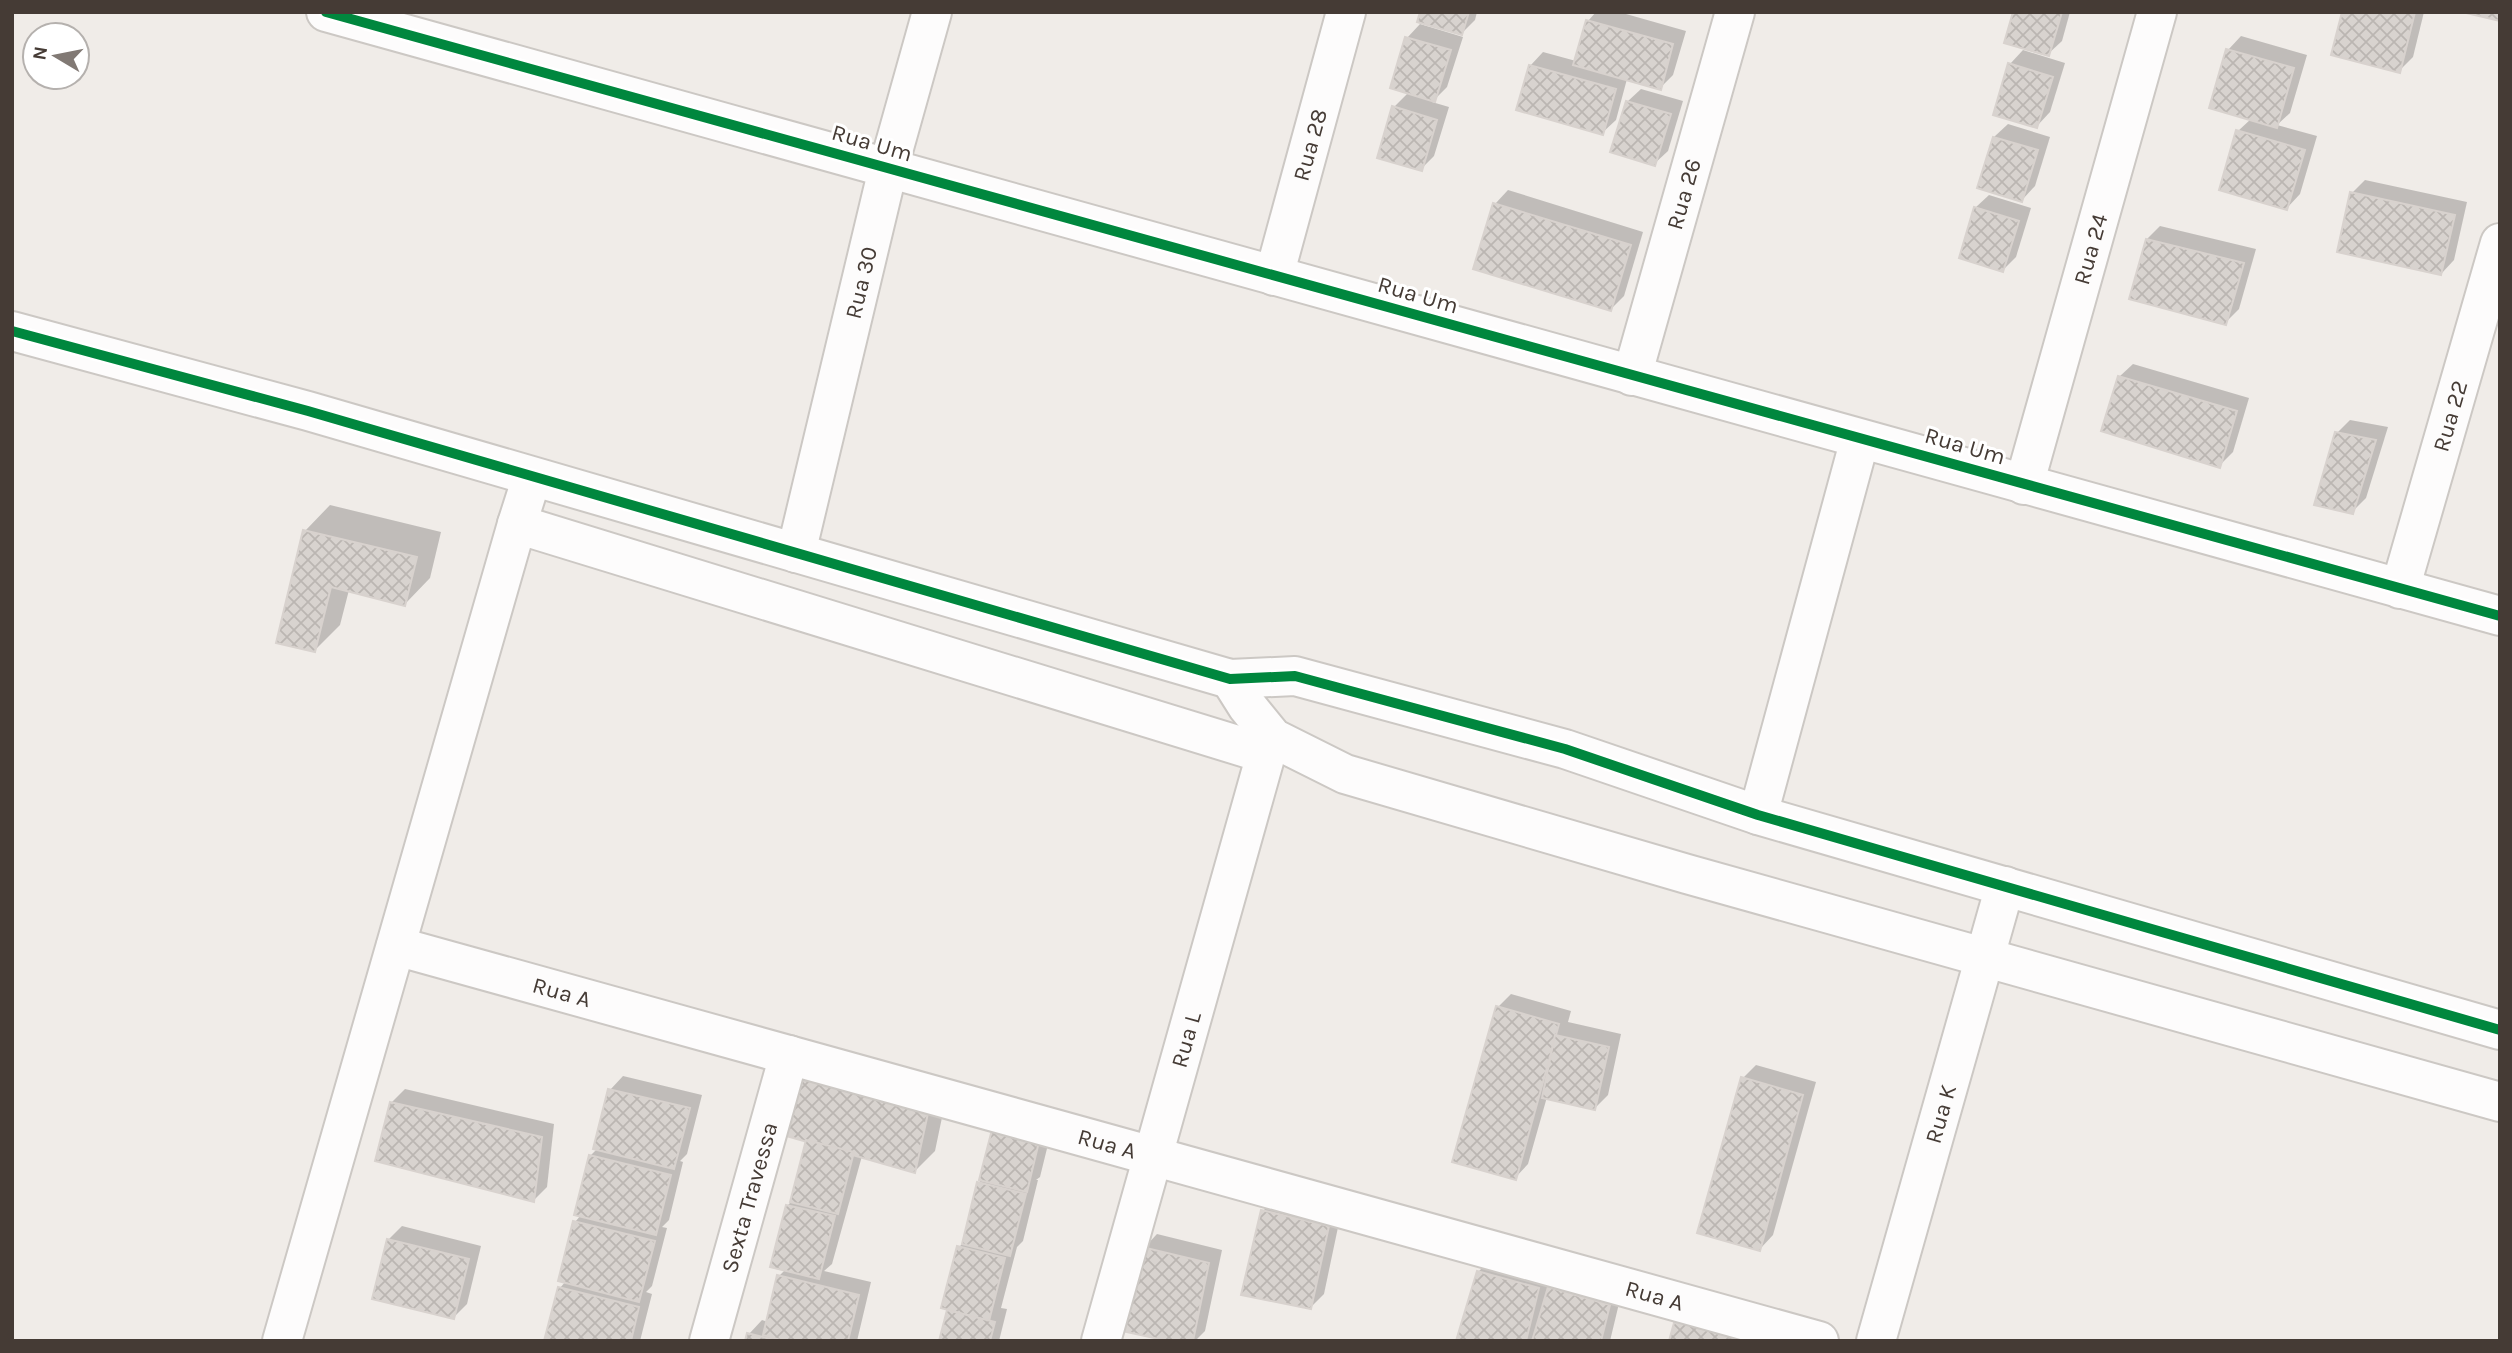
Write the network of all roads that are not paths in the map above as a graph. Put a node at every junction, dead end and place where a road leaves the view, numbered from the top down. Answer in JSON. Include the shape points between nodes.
{"nodes":[{"id":1,"x":326,"y":12,"type":"edge"},
{"id":2,"x":932,"y":12,"type":"edge"},
{"id":3,"x":1346,"y":12,"type":"edge"},
{"id":4,"x":1735,"y":12,"type":"edge"},
{"id":5,"x":2157,"y":12,"type":"edge"},
{"id":6,"x":888,"y":169,"type":"junction"},
{"id":7,"x":2500,"y":243,"type":"edge"},
{"id":8,"x":1274,"y":276,"type":"junction"},
{"id":9,"x":12,"y":331,"type":"edge"},
{"id":10,"x":1632,"y":376,"type":"junction"},
{"id":11,"x":1860,"y":439,"type":"junction"},
{"id":12,"x":532,"y":477,"type":"junction"},
{"id":13,"x":2024,"y":485,"type":"junction"},
{"id":14,"x":517,"y":524,"type":"junction"},
{"id":15,"x":796,"y":553,"type":"junction"},
{"id":16,"x":2400,"y":589,"type":"junction"},
{"id":17,"x":2500,"y":616,"type":"edge"},
{"id":18,"x":1230,"y":679,"type":"junction"},
{"id":19,"x":1269,"y":746,"type":"junction"},
{"id":20,"x":1758,"y":815,"type":"junction"},
{"id":21,"x":2005,"y":886,"type":"junction"},
{"id":22,"x":396,"y":946,"type":"junction"},
{"id":23,"x":1983,"y":957,"type":"junction"},
{"id":24,"x":2500,"y":1030,"type":"edge"},
{"id":25,"x":789,"y":1055,"type":"junction"},
{"id":26,"x":2500,"y":1102,"type":"edge"},
{"id":27,"x":1153,"y":1156,"type":"junction"},
{"id":28,"x":282,"y":1341,"type":"edge"},
{"id":29,"x":709,"y":1341,"type":"edge"},
{"id":30,"x":1101,"y":1341,"type":"edge"},
{"id":31,"x":1819,"y":1341,"type":"edge"},
{"id":32,"x":1876,"y":1341,"type":"edge"}],
"edges":[{"from":1,"to":6,"type":"street","name":"Rua Um"},
{"from":2,"to":6,"type":"street","name":"Rua 30"},
{"from":3,"to":8,"type":"street","name":"Rua 28"},
{"from":4,"to":10,"type":"street","name":"Rua 26"},
{"from":5,"to":13,"type":"street","name":"Rua 24"},
{"from":6,"to":8,"type":"street","name":"Rua Um"},
{"from":6,"to":15,"type":"street","name":"Rua 30"},
{"from":7,"to":16,"type":"street","name":"Rua 22"},
{"from":8,"to":10,"type":"street","name":"Rua Um"},
{"from":9,"to":12,"type":"street"},
{"from":10,"to":11,"type":"street","name":"Rua Um"},
{"from":11,"to":13,"type":"street","name":"Rua Um"},
{"from":11,"to":20,"type":"street"},
{"from":12,"to":14,"type":"street"},
{"from":12,"to":15,"type":"street"},
{"from":13,"to":16,"type":"street","name":"Rua Um"},
{"from":14,"to":19,"type":"street"},
{"from":14,"to":22,"type":"street"},
{"from":15,"to":18,"type":"street"},
{"from":16,"to":17,"type":"street","name":"Rua Um"},
{"from":18,"to":19,"type":"street"},
{"from":18,"to":20,"type":"street","via":[[1295,676],[1565,749]]},
{"from":19,"to":23,"type":"street","via":[[1345,774]]},
{"from":19,"to":27,"type":"street","name":"Rua L"},
{"from":20,"to":21,"type":"street"},
{"from":21,"to":23,"type":"street","name":"Rua K"},
{"from":21,"to":24,"type":"street"},
{"from":22,"to":25,"type":"street","name":"Rua A"},
{"from":22,"to":28,"type":"street"},
{"from":23,"to":26,"type":"street"},
{"from":23,"to":32,"type":"street","name":"Rua K"},
{"from":25,"to":27,"type":"street","name":"Rua A"},
{"from":25,"to":29,"type":"street","name":"Sexta Travessa"},
{"from":27,"to":30,"type":"street","name":"Rua L"},
{"from":27,"to":31,"type":"street","name":"Rua A"}]}
